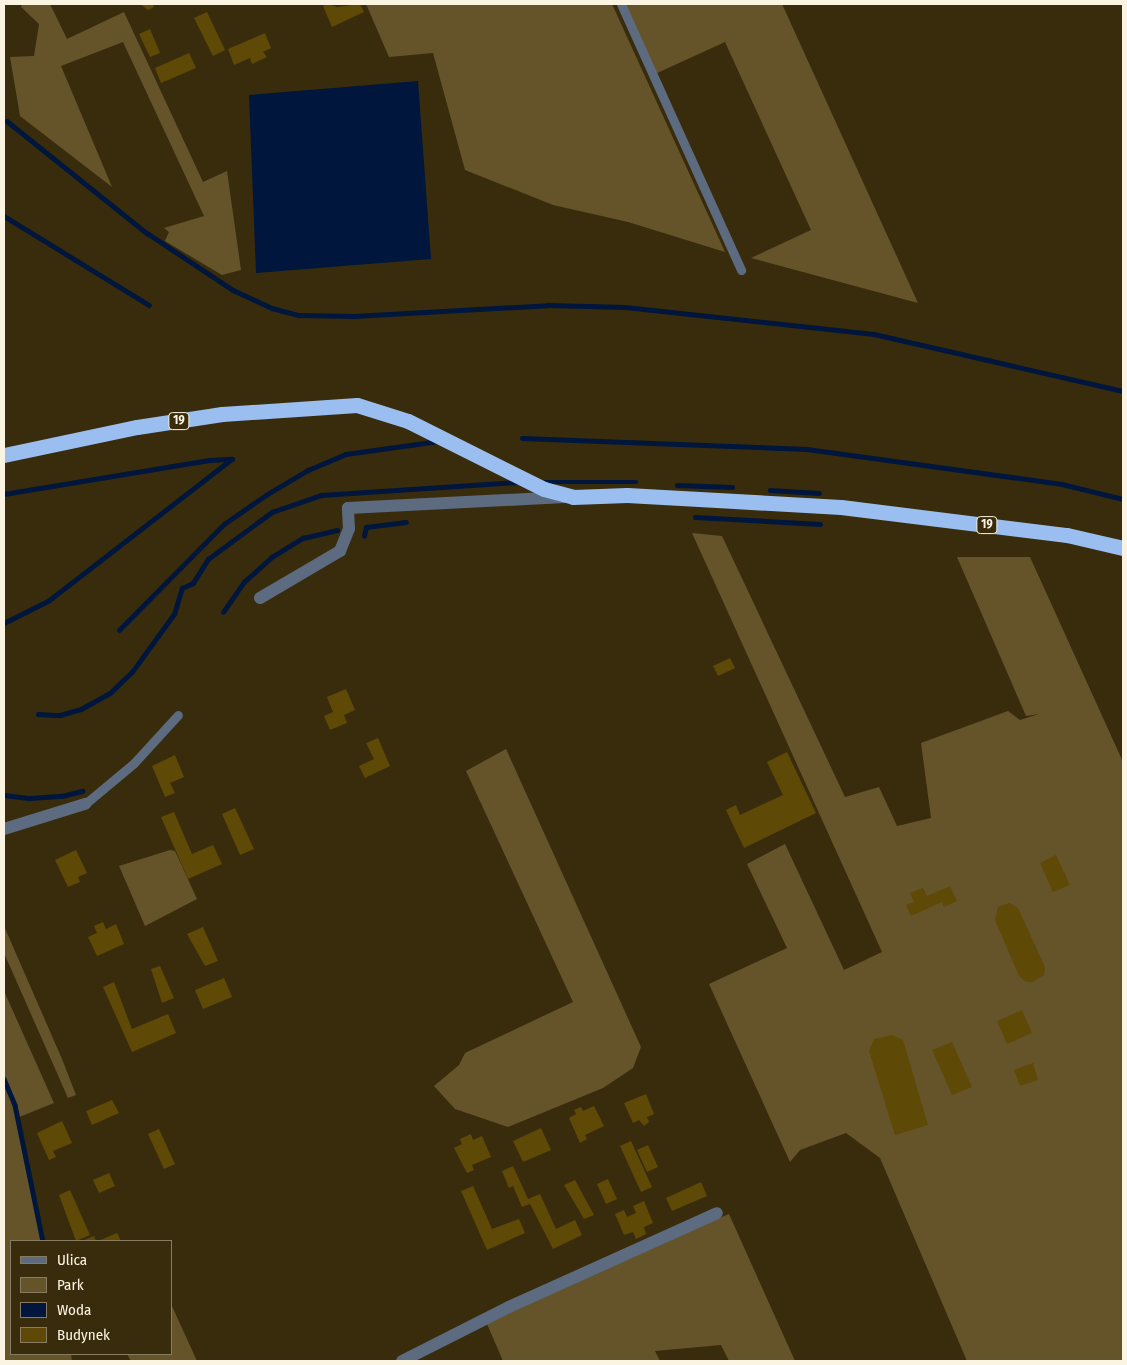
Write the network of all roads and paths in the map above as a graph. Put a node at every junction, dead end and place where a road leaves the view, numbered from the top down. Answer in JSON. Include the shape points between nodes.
{"nodes":[{"id":1,"x":621,"y":4,"type":"edge"},
{"id":2,"x":741,"y":270,"type":"dead end"},
{"id":3,"x":4,"y":455,"type":"edge"},
{"id":4,"x":572,"y":497,"type":"junction"},
{"id":5,"x":1123,"y":548,"type":"edge"},
{"id":6,"x":260,"y":598,"type":"dead end"},
{"id":7,"x":178,"y":715,"type":"dead end"},
{"id":8,"x":85,"y":804,"type":"joint"},
{"id":9,"x":4,"y":829,"type":"edge"},
{"id":10,"x":718,"y":1213,"type":"dead end"},
{"id":11,"x":402,"y":1361,"type":"edge"}],
"edges":[{"from":1,"to":2,"type":"lane"},
{"from":3,"to":4,"type":"highway","number":"19","via":[[137,427],[222,414],[357,404],[408,421],[544,489]]},
{"from":4,"to":5,"type":"highway","number":"19","via":[[627,495],[841,507],[1067,535]]},
{"from":4,"to":6,"type":"street","via":[[348,508],[349,529],[340,551]]},
{"from":7,"to":8,"type":"lane","via":[[134,763]]},
{"from":8,"to":9,"type":"street"},
{"from":10,"to":11,"type":"street","via":[[509,1307]]}]}
